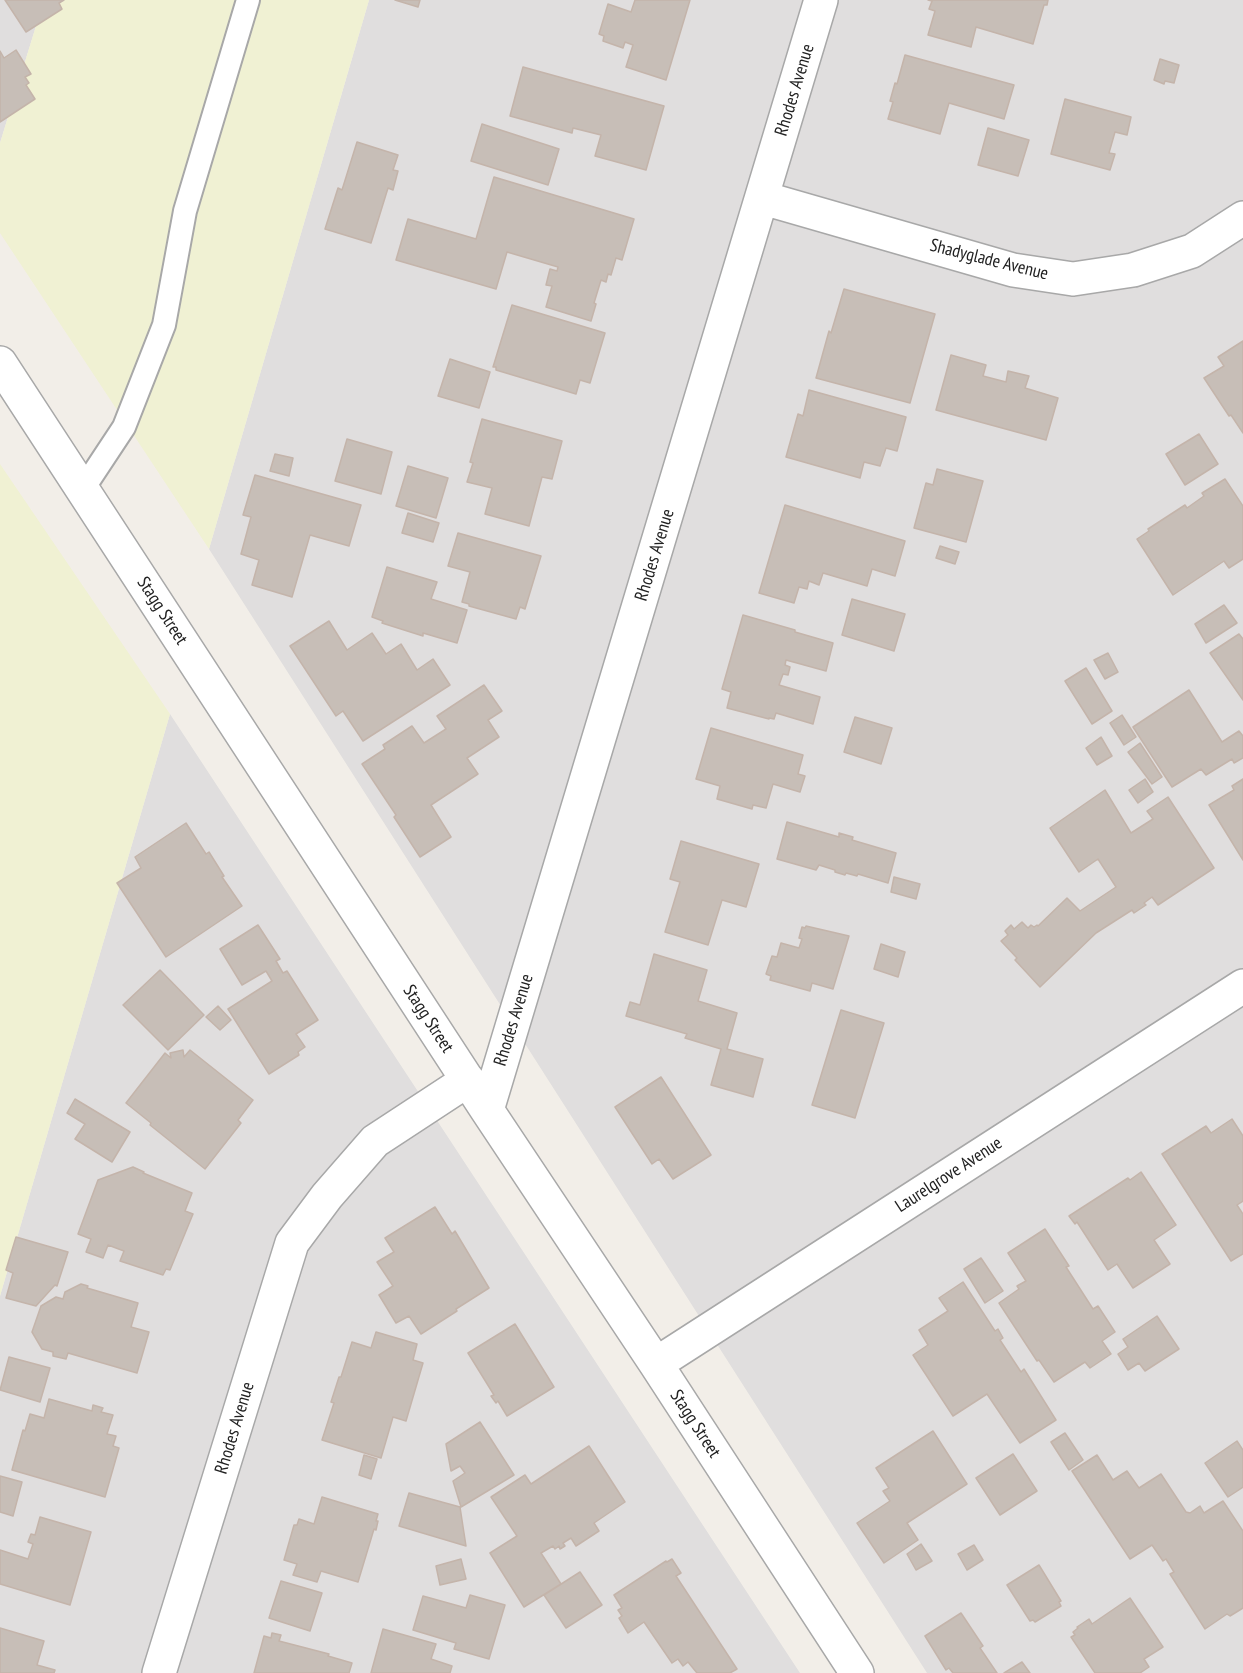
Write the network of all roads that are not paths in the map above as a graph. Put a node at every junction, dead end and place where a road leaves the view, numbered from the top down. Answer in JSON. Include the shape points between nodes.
{"nodes":[{"id":1,"x":248,"y":0,"type":"edge"},
{"id":2,"x":821,"y":0,"type":"edge"},
{"id":3,"x":763,"y":198,"type":"junction"},
{"id":4,"x":1243,"y":218,"type":"edge"},
{"id":5,"x":0,"y":363,"type":"edge"},
{"id":6,"x":83,"y":489,"type":"junction"},
{"id":7,"x":1243,"y":986,"type":"edge"},
{"id":8,"x":468,"y":1080,"type":"junction"},
{"id":9,"x":488,"y":1110,"type":"junction"},
{"id":10,"x":656,"y":1364,"type":"junction"},
{"id":11,"x":159,"y":1673,"type":"edge"},
{"id":12,"x":857,"y":1673,"type":"edge"}],
"edges":[{"from":1,"to":6,"type":"lane","via":[[185,211],[164,325],[124,427]]},
{"from":2,"to":3,"type":"street","name":"Rhodes Avenue"},
{"from":3,"to":4,"type":"street","name":"Shadyglade Avenue","via":[[1013,270],[1073,279],[1133,270],[1192,250]]},
{"from":3,"to":9,"type":"street","name":"Rhodes Avenue"},
{"from":5,"to":6,"type":"street","name":"Stagg Street"},
{"from":6,"to":8,"type":"street","name":"Stagg Street"},
{"from":7,"to":10,"type":"street","name":"Laurelgrove Avenue"},
{"from":8,"to":9,"type":"street","name":"Stagg Street"},
{"from":8,"to":11,"type":"street","name":"Rhodes Avenue","via":[[375,1141],[292,1243]]},
{"from":9,"to":10,"type":"street","name":"Stagg Street"},
{"from":10,"to":12,"type":"street","name":"Stagg Street"}]}
